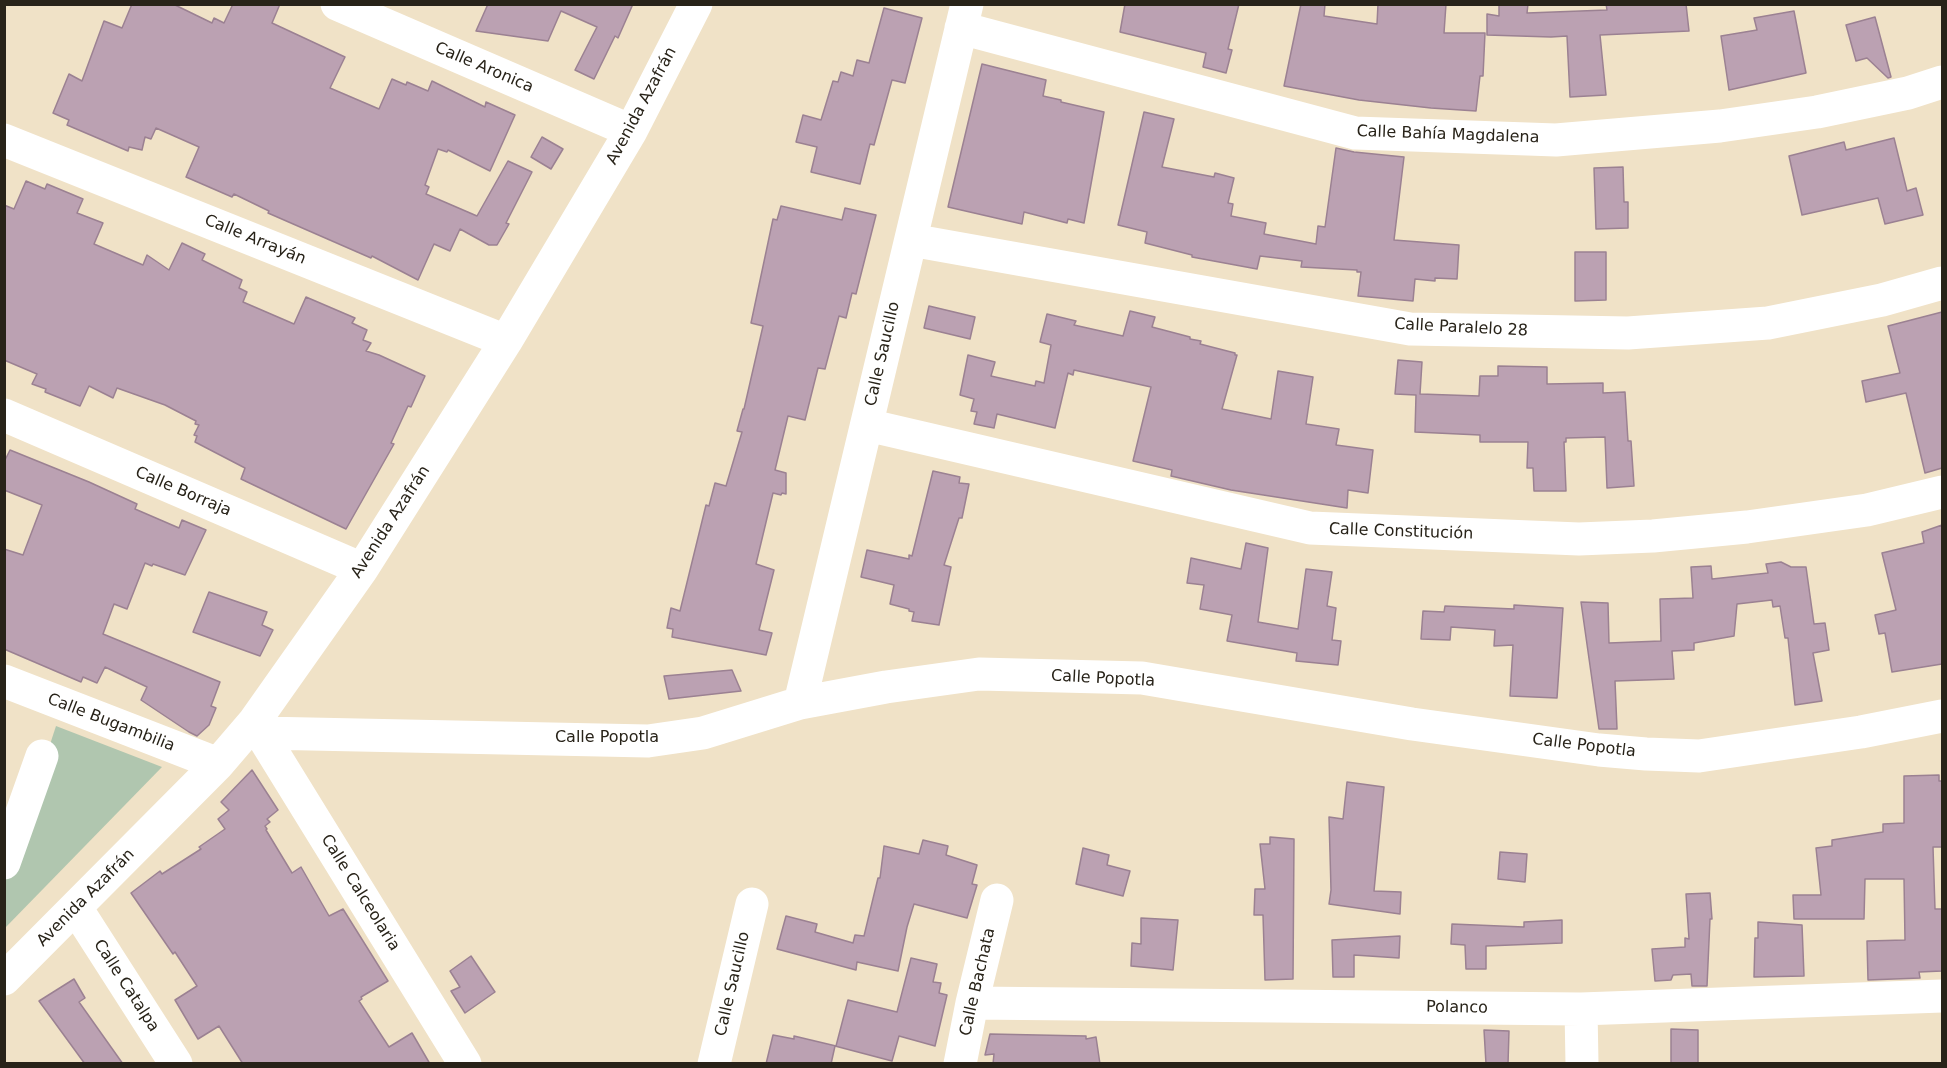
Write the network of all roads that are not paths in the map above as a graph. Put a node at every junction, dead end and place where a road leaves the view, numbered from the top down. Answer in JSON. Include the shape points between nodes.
{"nodes":[{"id":1,"x":337,"y":4,"type":"edge"},
{"id":2,"x":696,"y":4,"type":"edge"},
{"id":3,"x":964,"y":16,"type":"edge"},
{"id":4,"x":1942,"y":82,"type":"edge"},
{"id":5,"x":631,"y":131,"type":"junction"},
{"id":6,"x":4,"y":140,"type":"edge"},
{"id":7,"x":911,"y":240,"type":"junction"},
{"id":8,"x":1942,"y":283,"type":"edge"},
{"id":9,"x":506,"y":341,"type":"junction"},
{"id":10,"x":4,"y":415,"type":"edge"},
{"id":11,"x":867,"y":425,"type":"junction"},
{"id":12,"x":1942,"y":492,"type":"edge"},
{"id":13,"x":362,"y":569,"type":"junction"},
{"id":14,"x":4,"y":681,"type":"edge"},
{"id":15,"x":800,"y":704,"type":"junction"},
{"id":16,"x":1942,"y":717,"type":"edge"},
{"id":17,"x":258,"y":728,"type":"junction"},
{"id":18,"x":42,"y":756,"type":"dead end"},
{"id":19,"x":218,"y":764,"type":"junction"},
{"id":20,"x":4,"y":863,"type":"edge"},
{"id":21,"x":997,"y":900,"type":"dead end"},
{"id":22,"x":752,"y":904,"type":"dead end"},
{"id":23,"x":76,"y":908,"type":"junction"},
{"id":24,"x":4,"y":979,"type":"edge"},
{"id":25,"x":1942,"y":996,"type":"edge"},
{"id":26,"x":972,"y":1003,"type":"junction"},
{"id":27,"x":1581,"y":1010,"type":"junction"},
{"id":28,"x":176,"y":1064,"type":"edge"},
{"id":29,"x":465,"y":1064,"type":"edge"},
{"id":30,"x":714,"y":1064,"type":"edge"},
{"id":31,"x":960,"y":1064,"type":"edge"},
{"id":32,"x":1582,"y":1064,"type":"edge"}],
"edges":[{"from":1,"to":5,"type":"street","name":"Calle Aronica"},
{"from":2,"to":5,"type":"street","name":"Avenida Azafrán"},
{"from":3,"to":4,"type":"street","name":"Calle Bahía Magdalena","via":[[1355,133],[1556,140],[1720,126],[1817,112]]},
{"from":3,"to":7,"type":"street","name":"Calle Saucillo"},
{"from":5,"to":9,"type":"street","name":"Avenida Azafrán"},
{"from":6,"to":9,"type":"street","name":"Calle Arrayán"},
{"from":7,"to":8,"type":"street","name":"Calle Paralelo 28","via":[[1410,329],[1628,333],[1768,323],[1882,300]]},
{"from":7,"to":11,"type":"street","name":"Calle Saucillo"},
{"from":9,"to":13,"type":"street","name":"Avenida Azafrán"},
{"from":10,"to":13,"type":"street","name":"Calle Borraja"},
{"from":11,"to":12,"type":"street","name":"Calle Constitución","via":[[1310,528],[1579,539],[1653,536],[1868,510]]},
{"from":11,"to":15,"type":"street","name":"Calle Saucillo"},
{"from":13,"to":17,"type":"street","name":"Avenida Azafrán"},
{"from":14,"to":19,"type":"street","name":"Calle Bugambilia"},
{"from":15,"to":16,"type":"street","name":"Calle Popotla","via":[[979,674],[1142,678],[1412,724],[1599,750],[1699,756]]},
{"from":15,"to":17,"type":"street","name":"Calle Popotla","via":[[703,733],[648,741]]},
{"from":17,"to":19,"type":"street","name":"Avenida Azafrán"},
{"from":17,"to":29,"type":"street","name":"Calle Calceolaria"},
{"from":18,"to":20,"type":"street"},
{"from":19,"to":23,"type":"street","name":"Avenida Azafrán"},
{"from":21,"to":26,"type":"street","name":"Calle Bachata"},
{"from":22,"to":30,"type":"street","name":"Calle Saucillo"},
{"from":23,"to":24,"type":"street","name":"Avenida Azafrán"},
{"from":23,"to":28,"type":"street","name":"Calle Catalpa"},
{"from":25,"to":27,"type":"street","name":"Polanco"},
{"from":26,"to":27,"type":"street","name":"Polanco"},
{"from":26,"to":31,"type":"street","name":"Calle Bachata"},
{"from":27,"to":32,"type":"street"}]}
